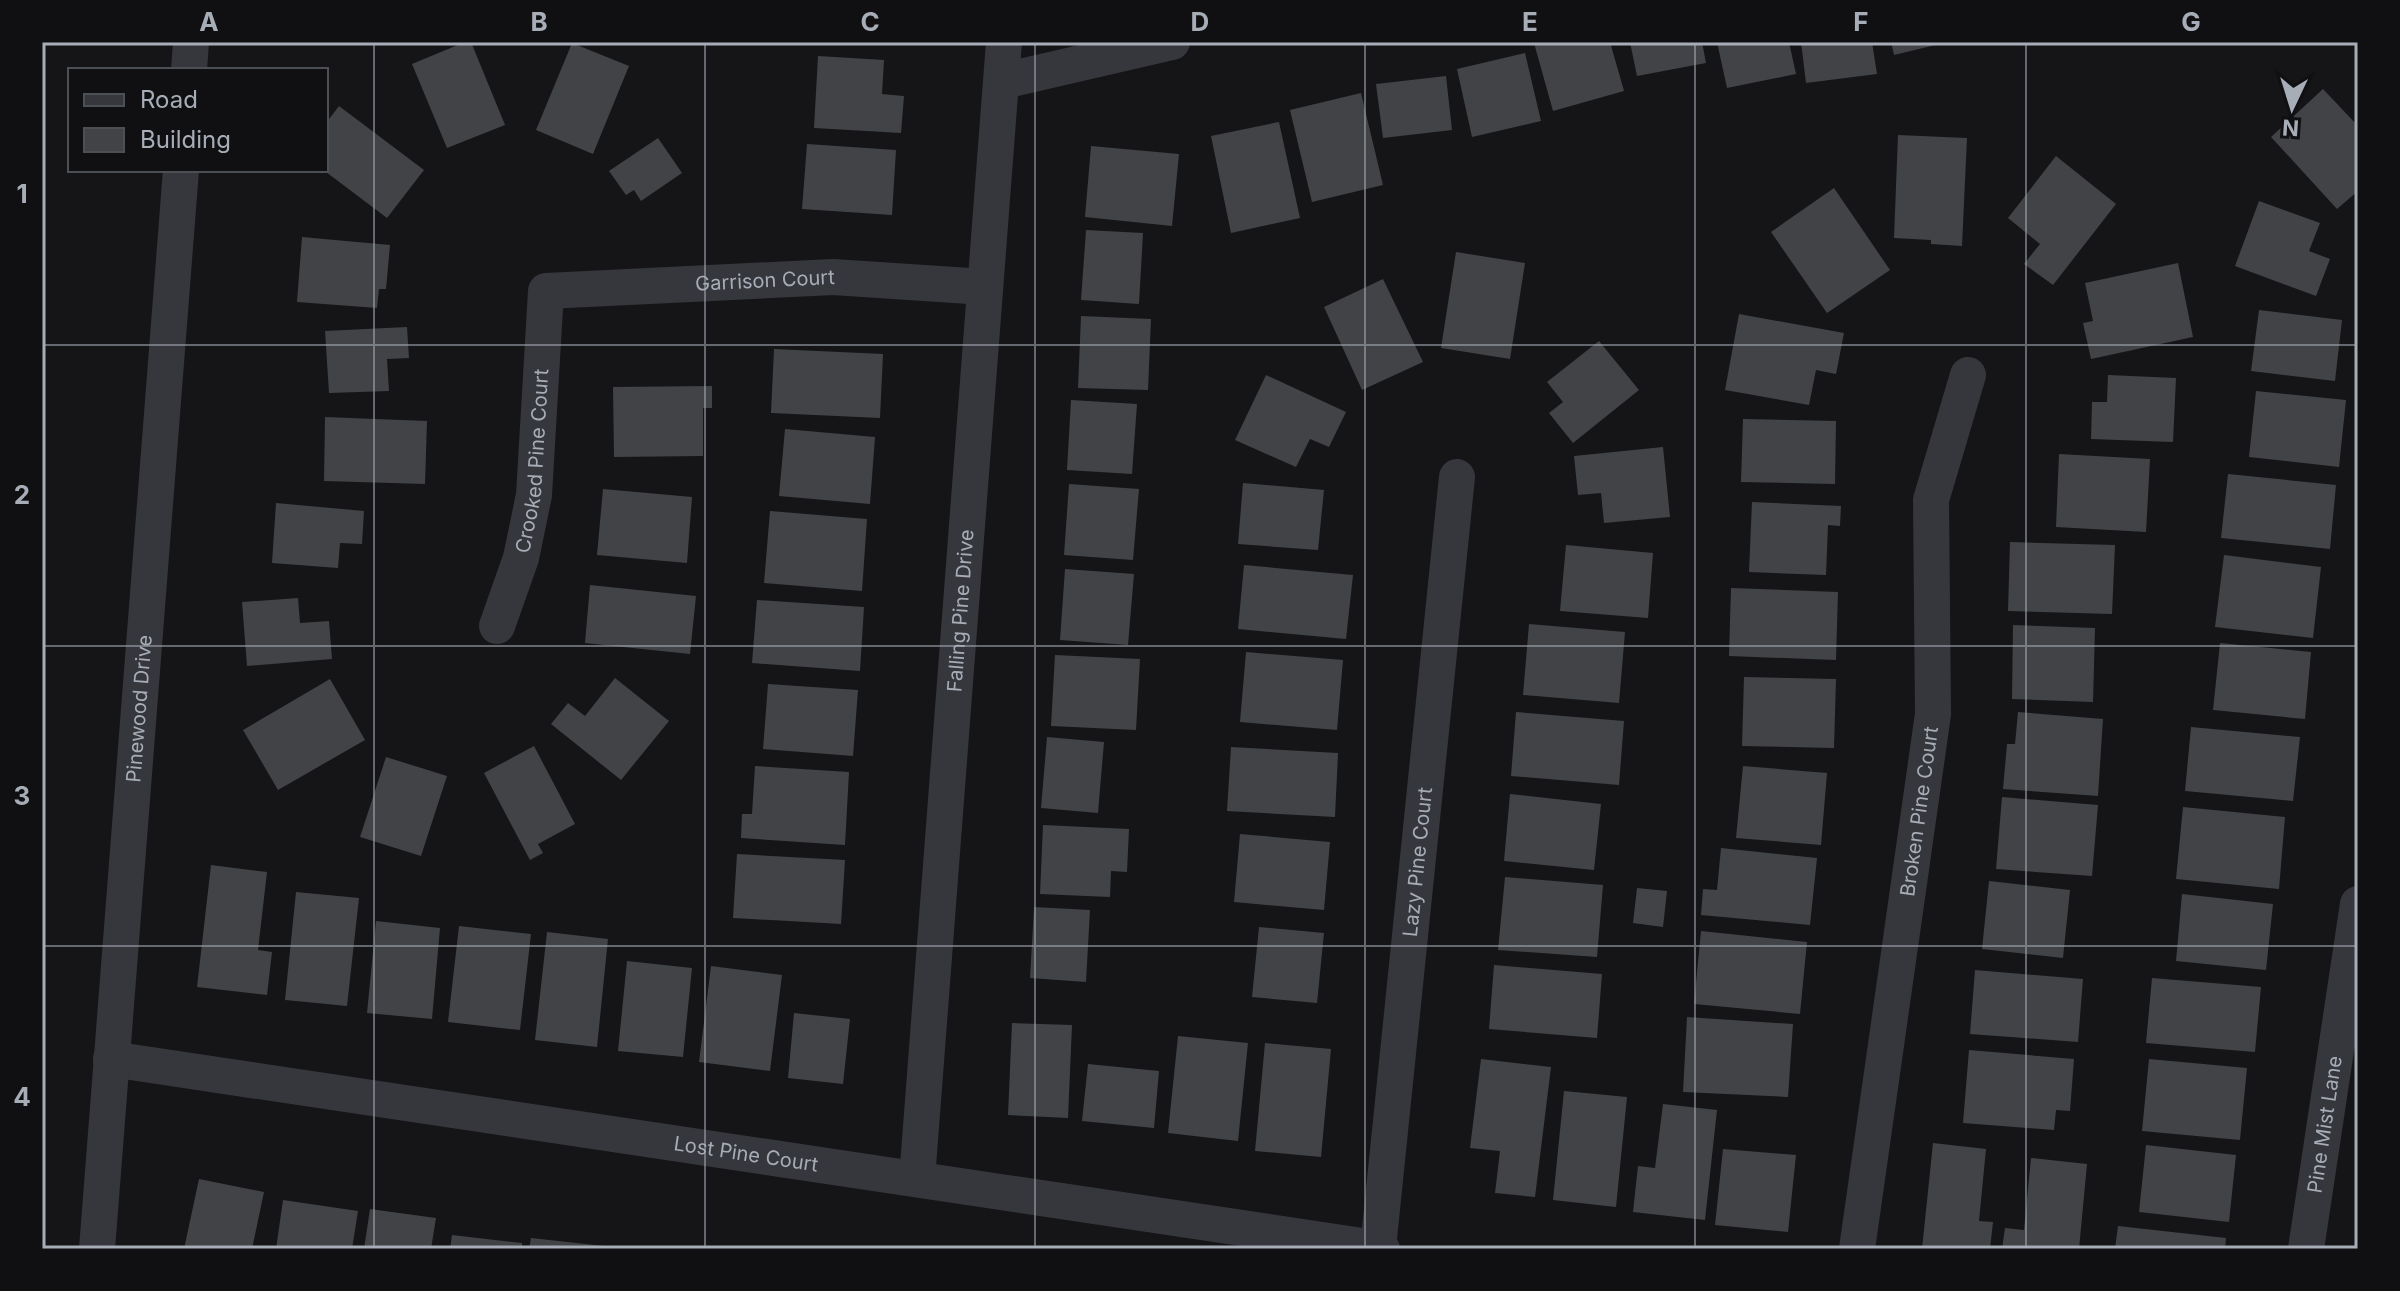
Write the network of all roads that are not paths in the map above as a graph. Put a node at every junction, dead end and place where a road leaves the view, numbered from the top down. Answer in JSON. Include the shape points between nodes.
{"nodes":[{"id":1,"x":191,"y":42,"type":"edge"},
{"id":2,"x":1004,"y":42,"type":"edge"},
{"id":3,"x":1172,"y":42,"type":"edge"},
{"id":4,"x":189,"y":68,"type":"edge"},
{"id":5,"x":1003,"y":81,"type":"junction"},
{"id":6,"x":181,"y":172,"type":"edge"},
{"id":7,"x":985,"y":287,"type":"junction"},
{"id":8,"x":546,"y":291,"type":"joint"},
{"id":9,"x":1968,"y":375,"type":"dead end"},
{"id":10,"x":1457,"y":477,"type":"dead end"},
{"id":11,"x":497,"y":626,"type":"dead end"},
{"id":12,"x":2358,"y":904,"type":"edge"},
{"id":13,"x":111,"y":1059,"type":"junction"},
{"id":14,"x":917,"y":1179,"type":"junction"},
{"id":15,"x":1380,"y":1248,"type":"edge"},
{"id":16,"x":97,"y":1249,"type":"edge"},
{"id":17,"x":1857,"y":1249,"type":"edge"},
{"id":18,"x":2306,"y":1249,"type":"edge"}],
"edges":[{"from":1,"to":4,"type":"street"},
{"from":2,"to":5,"type":"street","name":"Falling Pine Drive"},
{"from":3,"to":5,"type":"street"},
{"from":5,"to":7,"type":"street","name":"Falling Pine Drive"},
{"from":6,"to":13,"type":"street","name":"Pinewood Drive"},
{"from":7,"to":8,"type":"street","name":"Garrison Court","via":[[833,277]]},
{"from":7,"to":14,"type":"street","name":"Falling Pine Drive"},
{"from":8,"to":11,"type":"street","name":"Crooked Pine Court","via":[[534,495],[521,558]]},
{"from":9,"to":17,"type":"street","name":"Broken Pine Court","via":[[1931,500],[1933,714]]},
{"from":10,"to":15,"type":"street","name":"Lazy Pine Court"},
{"from":12,"to":18,"type":"street","name":"Pine Mist Lane"},
{"from":13,"to":14,"type":"street","name":"Lost Pine Court"},
{"from":13,"to":16,"type":"street","name":"Pinewood Drive"},
{"from":14,"to":15,"type":"street","name":"Lost Pine Court"}]}
